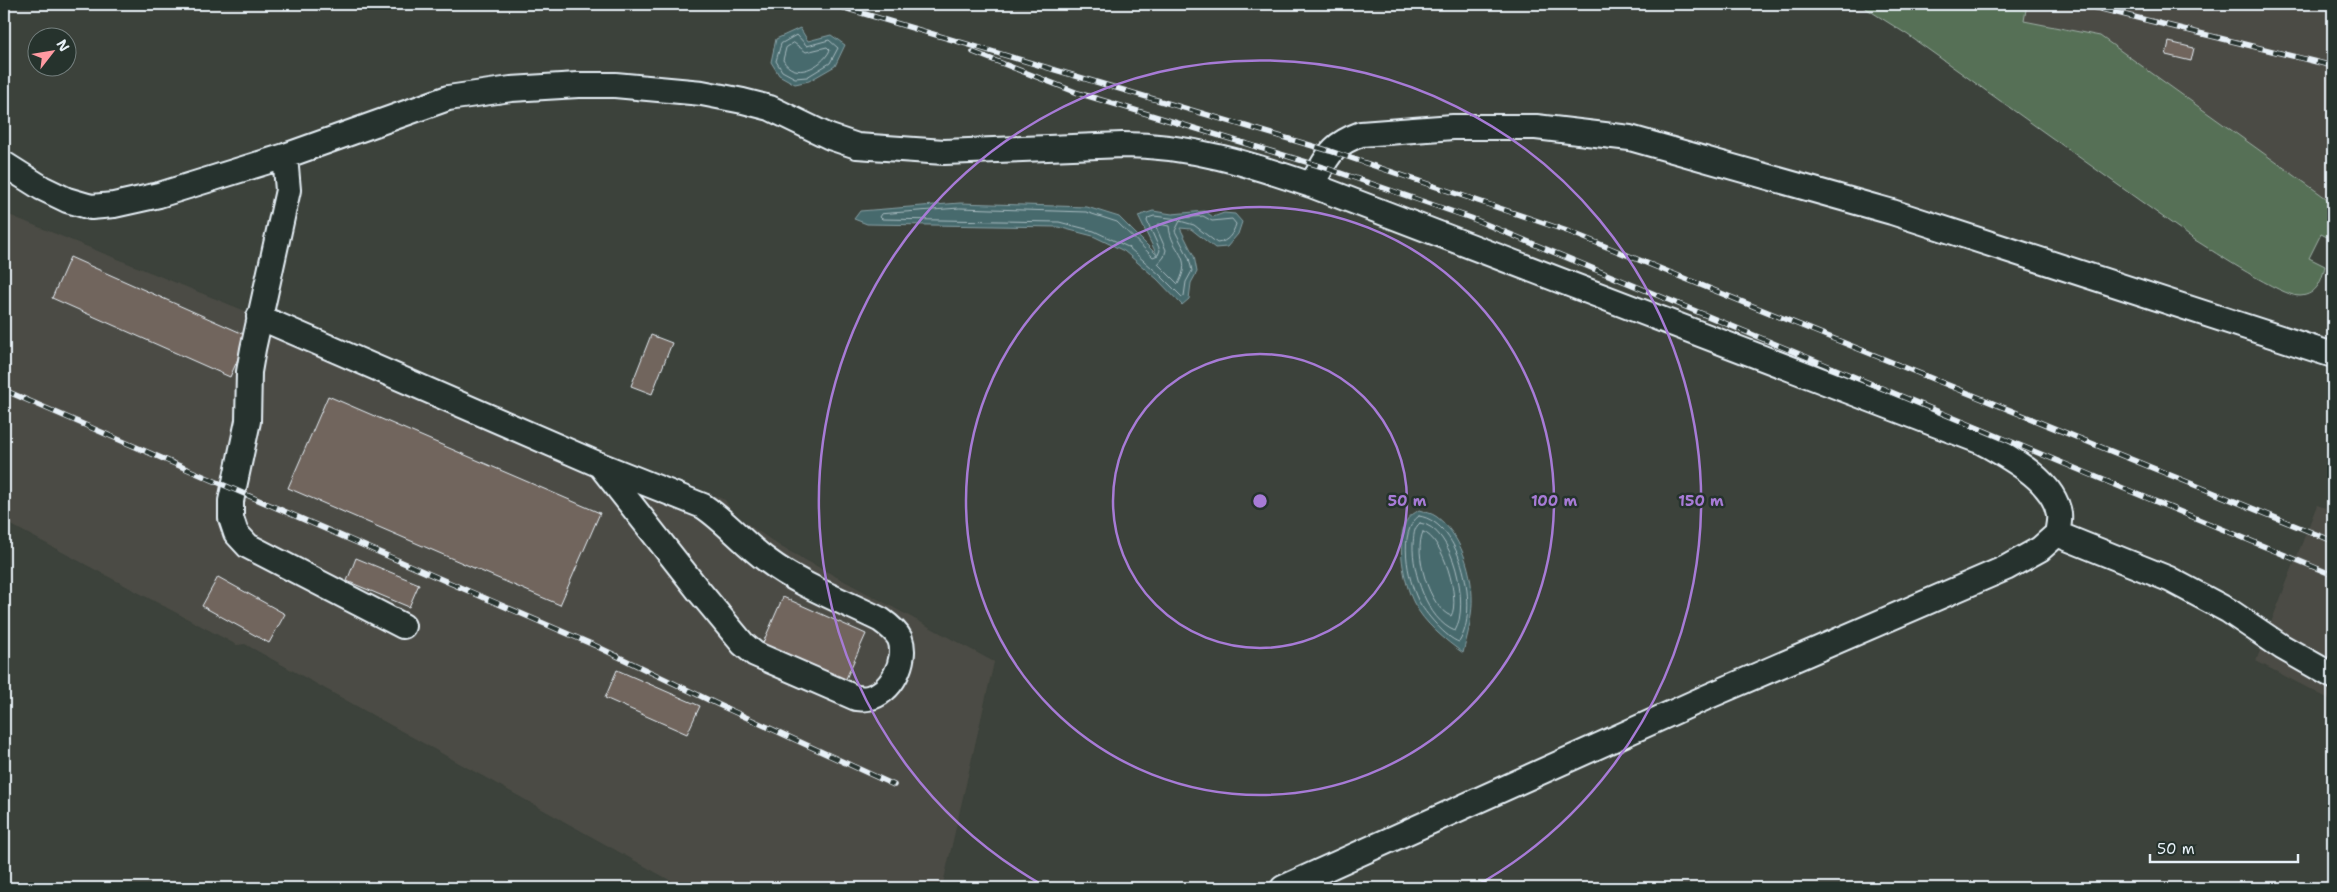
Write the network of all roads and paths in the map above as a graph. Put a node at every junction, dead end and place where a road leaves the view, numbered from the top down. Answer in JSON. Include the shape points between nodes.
{"nodes":[{"id":1,"x":284,"y":156,"type":"junction"},
{"id":2,"x":4,"y":164,"type":"edge"},
{"id":3,"x":1311,"y":186,"type":"junction"},
{"id":4,"x":260,"y":317,"type":"junction"},
{"id":5,"x":2333,"y":354,"type":"edge"},
{"id":6,"x":600,"y":465,"type":"junction"},
{"id":7,"x":2057,"y":534,"type":"junction"},
{"id":8,"x":403,"y":626,"type":"dead end"},
{"id":9,"x":2333,"y":676,"type":"edge"},
{"id":10,"x":1284,"y":888,"type":"edge"}],
"edges":[{"from":1,"to":2,"type":"street","via":[[137,202],[91,207],[42,188]]},
{"from":1,"to":3,"type":"street","via":[[448,98],[512,88],[615,85],[702,93],[752,103],[856,146],[944,152],[1151,145],[1229,159]]},
{"from":1,"to":4,"type":"street","via":[[288,190]]},
{"from":3,"to":5,"type":"street","via":[[1330,151],[1361,134],[1453,127],[1536,127],[1630,138],[1892,212]]},
{"from":3,"to":7,"type":"street","via":[[1982,442],[2033,473],[2049,492],[2059,514]]},
{"from":4,"to":6,"type":"street"},
{"from":4,"to":8,"type":"street","via":[[249,372],[248,421],[231,502],[231,518],[236,533],[263,555]]},
{"from":6,"to":6,"type":"street","via":[[703,506],[717,515],[747,545],[790,576],[881,620],[892,628],[903,651],[895,677],[881,692],[869,698],[856,698],[755,654],[699,591]]},
{"from":7,"to":9,"type":"street","via":[[2169,579],[2229,611]]},
{"from":7,"to":10,"type":"street","via":[[2040,549],[2006,568],[1707,697]]}]}
